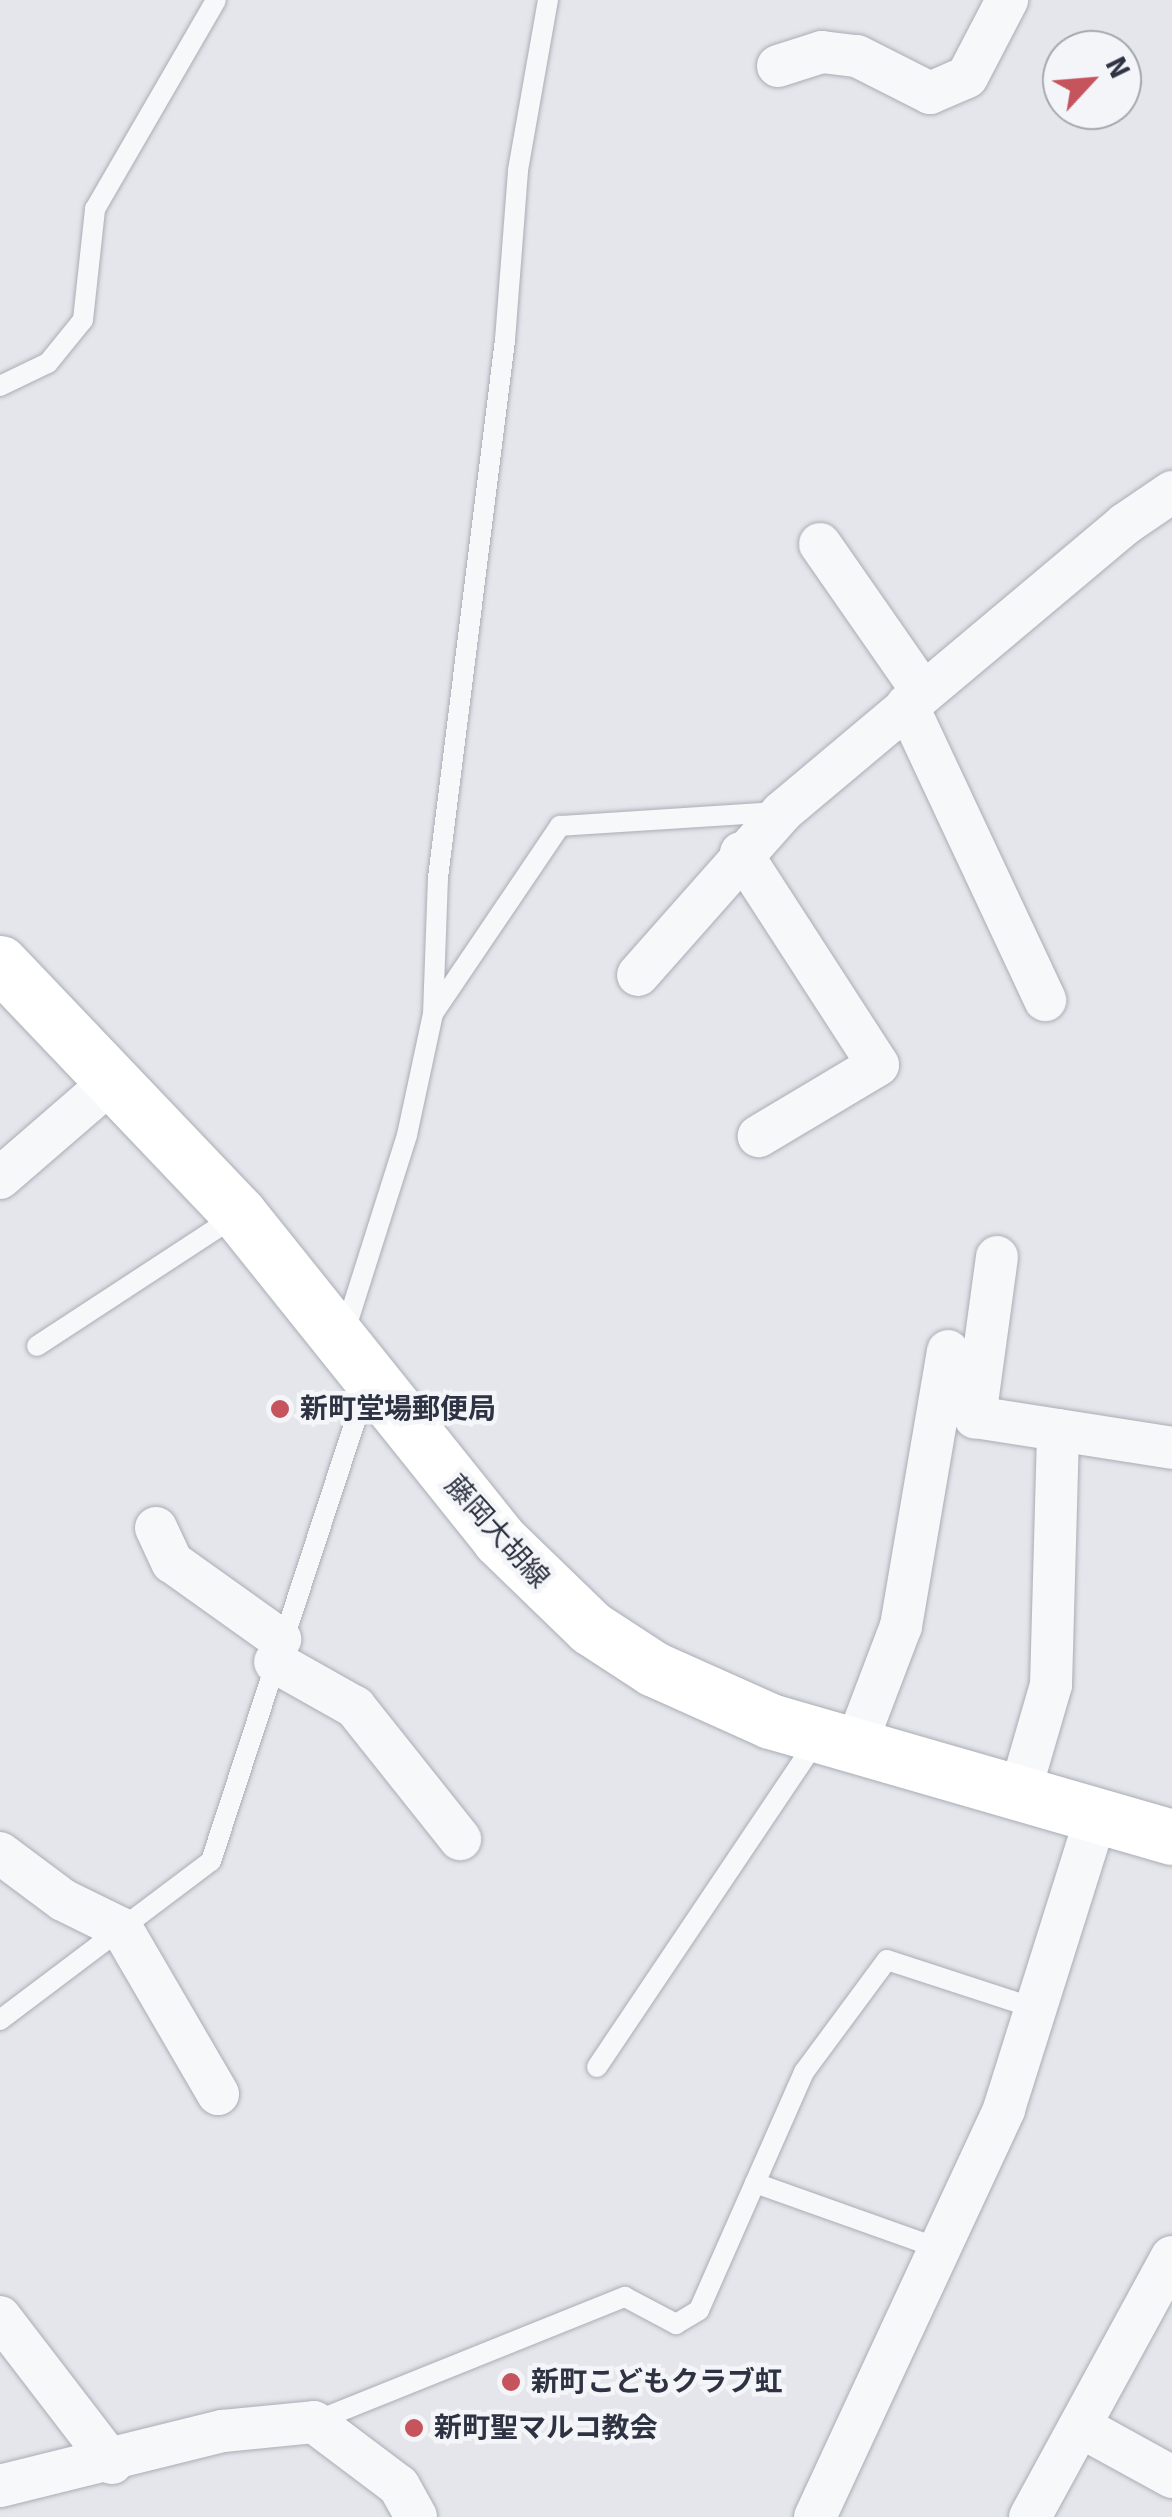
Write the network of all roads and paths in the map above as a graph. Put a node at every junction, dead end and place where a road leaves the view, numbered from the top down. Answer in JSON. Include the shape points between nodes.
{"nodes":[{"id":1,"x":216,"y":0,"type":"edge"},
{"id":2,"x":548,"y":0,"type":"edge"},
{"id":3,"x":1007,"y":0,"type":"edge"},
{"id":4,"x":778,"y":66,"type":"dead end"},
{"id":5,"x":0,"y":386,"type":"edge"},
{"id":6,"x":1172,"y":492,"type":"edge"},
{"id":7,"x":820,"y":544,"type":"dead end"},
{"id":8,"x":915,"y":699,"type":"junction"},
{"id":9,"x":782,"y":812,"type":"junction"},
{"id":10,"x":741,"y":853,"type":"junction"},
{"id":11,"x":0,"y":963,"type":"edge"},
{"id":12,"x":638,"y":975,"type":"dead end"},
{"id":13,"x":1045,"y":1000,"type":"dead end"},
{"id":14,"x":433,"y":1014,"type":"junction"},
{"id":15,"x":113,"y":1080,"type":"junction"},
{"id":16,"x":759,"y":1136,"type":"dead end"},
{"id":17,"x":0,"y":1178,"type":"edge"},
{"id":18,"x":238,"y":1214,"type":"junction"},
{"id":19,"x":996,"y":1257,"type":"dead end"},
{"id":20,"x":37,"y":1346,"type":"dead end"},
{"id":21,"x":948,"y":1351,"type":"dead end"},
{"id":22,"x":355,"y":1361,"type":"junction"},
{"id":23,"x":1058,"y":1430,"type":"junction"},
{"id":24,"x":1172,"y":1448,"type":"edge"},
{"id":25,"x":156,"y":1528,"type":"dead end"},
{"id":26,"x":278,"y":1651,"type":"junction"},
{"id":27,"x":837,"y":1742,"type":"junction"},
{"id":28,"x":1019,"y":1795,"type":"junction"},
{"id":29,"x":1096,"y":1817,"type":"junction"},
{"id":30,"x":1172,"y":1837,"type":"edge"},
{"id":31,"x":460,"y":1839,"type":"dead end"},
{"id":32,"x":0,"y":1853,"type":"edge"},
{"id":33,"x":122,"y":1929,"type":"junction"},
{"id":34,"x":1039,"y":2010,"type":"junction"},
{"id":35,"x":0,"y":2020,"type":"edge"},
{"id":36,"x":597,"y":2067,"type":"dead end"},
{"id":37,"x":218,"y":2094,"type":"dead end"},
{"id":38,"x":755,"y":2183,"type":"junction"},
{"id":39,"x":938,"y":2248,"type":"junction"},
{"id":40,"x":1172,"y":2257,"type":"edge"},
{"id":41,"x":0,"y":2317,"type":"edge"},
{"id":42,"x":314,"y":2422,"type":"junction"},
{"id":43,"x":1083,"y":2428,"type":"junction"},
{"id":44,"x":112,"y":2464,"type":"junction"},
{"id":45,"x":1172,"y":2477,"type":"edge"},
{"id":46,"x":0,"y":2486,"type":"edge"},
{"id":47,"x":416,"y":2517,"type":"edge"},
{"id":48,"x":815,"y":2517,"type":"edge"},
{"id":49,"x":1030,"y":2517,"type":"edge"}],
"edges":[{"from":1,"to":5,"type":"lane","via":[[95,209],[83,320],[48,363]]},
{"from":2,"to":14,"type":"lane","via":[[518,170],[506,340],[438,878]]},
{"from":3,"to":4,"type":"street","via":[[967,77],[930,93],[856,56],[822,52]]},
{"from":6,"to":8,"type":"street"},
{"from":7,"to":8,"type":"street"},
{"from":8,"to":9,"type":"street"},
{"from":8,"to":13,"type":"street"},
{"from":9,"to":10,"type":"street"},
{"from":9,"to":14,"type":"lane","via":[[560,826]]},
{"from":10,"to":12,"type":"street"},
{"from":10,"to":16,"type":"street","via":[[878,1065]]},
{"from":11,"to":15,"type":"main road","name":"藤岡大胡線"},
{"from":14,"to":22,"type":"lane"},
{"from":15,"to":17,"type":"street"},
{"from":15,"to":18,"type":"main road","name":"藤岡大胡線"},
{"from":18,"to":20,"type":"lane"},
{"from":18,"to":22,"type":"main road","name":"藤岡大胡線"},
{"from":19,"to":23,"type":"street","via":[[974,1417]]},
{"from":21,"to":27,"type":"street","via":[[900,1626]]},
{"from":22,"to":26,"type":"lane"},
{"from":22,"to":27,"type":"main road","name":"藤岡大胡線","via":[[499,1540],[592,1628],[654,1669]]},
{"from":23,"to":24,"type":"street"},
{"from":23,"to":28,"type":"street","via":[[1051,1685]]},
{"from":25,"to":26,"type":"street","via":[[172,1562]]},
{"from":26,"to":31,"type":"street","via":[[355,1706]]},
{"from":26,"to":33,"type":"lane","via":[[211,1860]]},
{"from":27,"to":28,"type":"main road","name":"藤岡大胡線"},
{"from":27,"to":36,"type":"lane"},
{"from":28,"to":29,"type":"main road","name":"藤岡大胡線"},
{"from":29,"to":30,"type":"main road","name":"藤岡大胡線"},
{"from":29,"to":34,"type":"street"},
{"from":32,"to":33,"type":"street","via":[[62,1900]]},
{"from":33,"to":35,"type":"lane"},
{"from":33,"to":37,"type":"street"},
{"from":34,"to":38,"type":"lane","via":[[887,1960],[804,2072]]},
{"from":34,"to":39,"type":"street","via":[[1004,2109]]},
{"from":38,"to":39,"type":"lane"},
{"from":38,"to":42,"type":"lane","via":[[699,2310],[676,2324],[625,2297]]},
{"from":39,"to":48,"type":"street"},
{"from":40,"to":43,"type":"street"},
{"from":41,"to":44,"type":"street"},
{"from":42,"to":44,"type":"street","via":[[223,2431]]},
{"from":42,"to":47,"type":"street","via":[[400,2486]]},
{"from":43,"to":45,"type":"street"},
{"from":43,"to":49,"type":"street"},
{"from":44,"to":46,"type":"street"}]}
